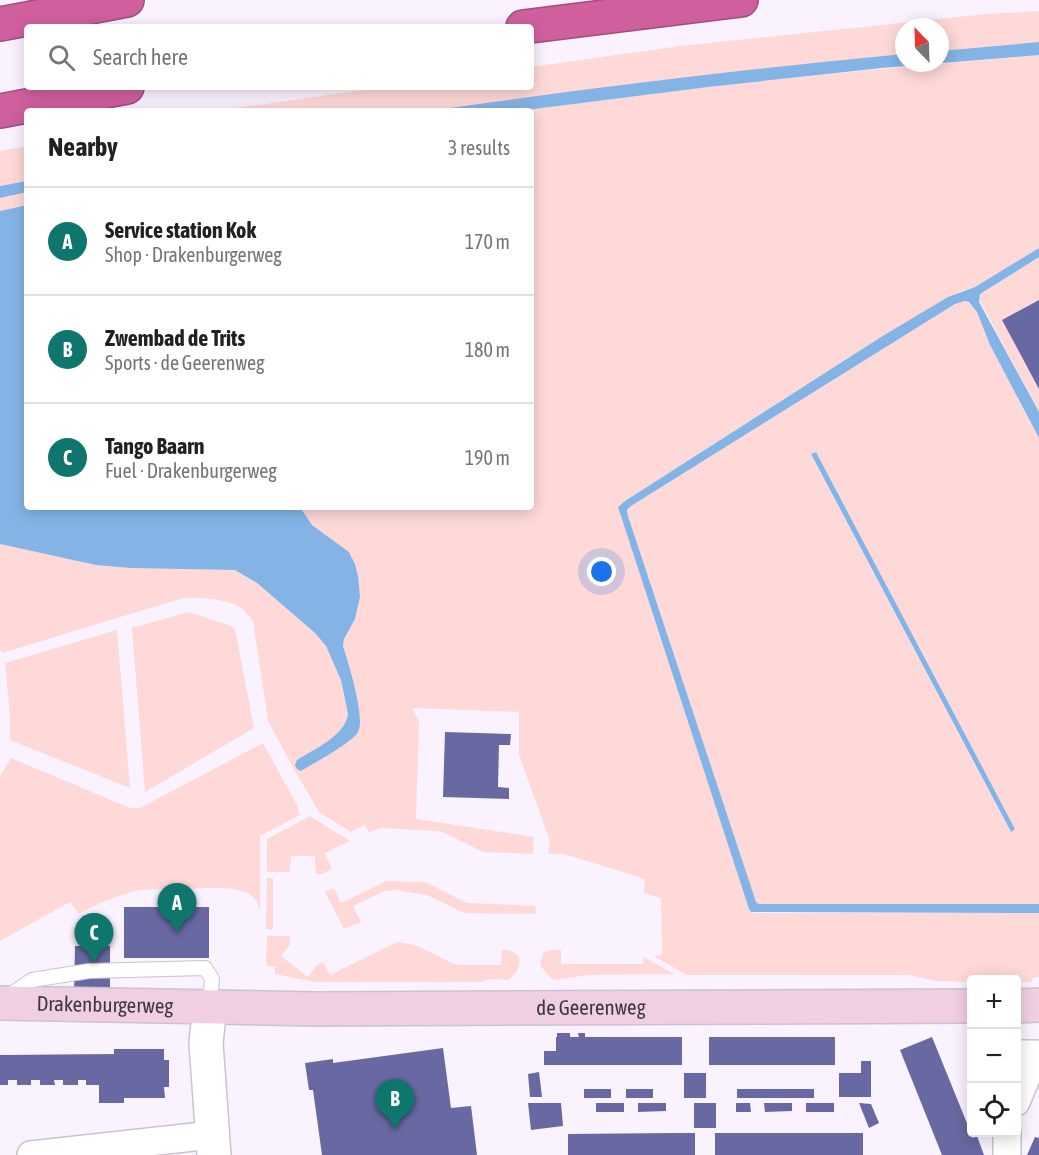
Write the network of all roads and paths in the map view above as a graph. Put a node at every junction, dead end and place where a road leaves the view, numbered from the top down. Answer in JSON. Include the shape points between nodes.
{"nodes":[{"id":1,"x":127,"y":0,"type":"edge"},
{"id":2,"x":741,"y":0,"type":"edge"},
{"id":3,"x":0,"y":24,"type":"edge"},
{"id":4,"x":534,"y":26,"type":"edge"},
{"id":5,"x":111,"y":90,"type":"edge"},
{"id":6,"x":0,"y":111,"type":"edge"},
{"id":7,"x":0,"y":1002,"type":"edge"},
{"id":8,"x":1039,"y":1005,"type":"edge"},
{"id":9,"x":210,"y":1006,"type":"junction"},
{"id":10,"x":967,"y":1006,"type":"edge"},
{"id":11,"x":1021,"y":1006,"type":"edge"},
{"id":12,"x":1021,"y":1054,"type":"edge"},
{"id":13,"x":1021,"y":1092,"type":"edge"},
{"id":14,"x":1007,"y":1137,"type":"edge"},
{"id":15,"x":213,"y":1145,"type":"edge"},
{"id":16,"x":31,"y":1155,"type":"edge"},
{"id":17,"x":1008,"y":1155,"type":"edge"}],
"edges":[{"from":1,"to":3,"type":"highway"},
{"from":2,"to":4,"type":"highway"},
{"from":5,"to":6,"type":"highway"},
{"from":7,"to":9,"type":"main road","name":"Drakenburgerweg"},
{"from":8,"to":11,"type":"main road"},
{"from":9,"to":10,"type":"main road","name":"de Geerenweg"},
{"from":9,"to":15,"type":"street","via":[[206,1043]]},
{"from":12,"to":13,"type":"street","via":[[1036,1054]]},
{"from":14,"to":17,"type":"street"},
{"from":15,"to":16,"type":"street"}]}
